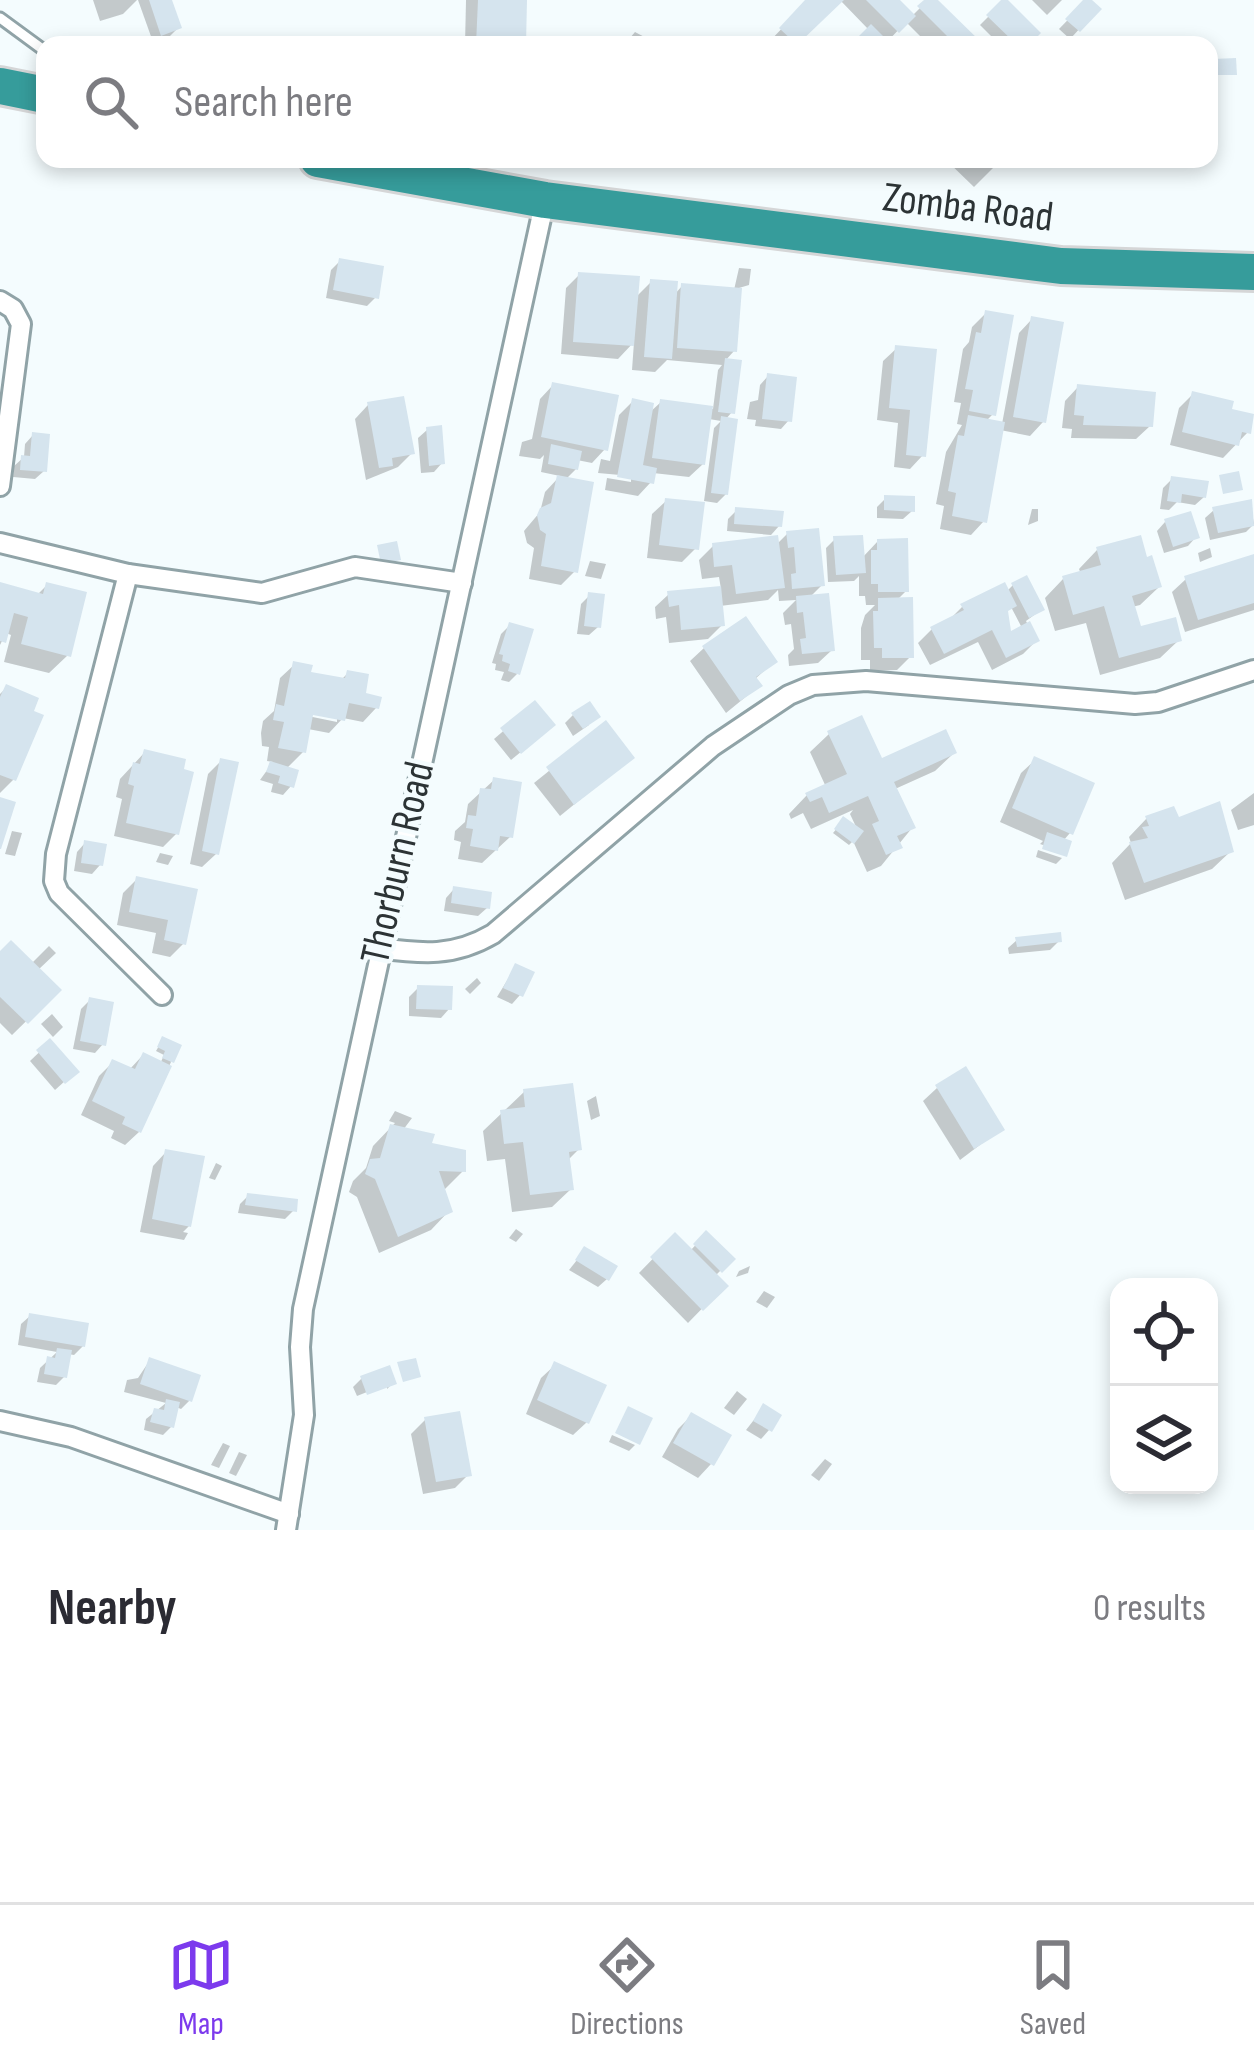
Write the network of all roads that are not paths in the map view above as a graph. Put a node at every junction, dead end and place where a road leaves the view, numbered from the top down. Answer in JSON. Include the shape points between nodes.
{"nodes":[{"id":1,"x":0,"y":18,"type":"edge"},
{"id":2,"x":36,"y":45,"type":"edge"},
{"id":3,"x":0,"y":86,"type":"edge"},
{"id":4,"x":36,"y":93,"type":"edge"},
{"id":5,"x":368,"y":168,"type":"edge"},
{"id":6,"x":545,"y":200,"type":"junction"},
{"id":7,"x":1254,"y":272,"type":"edge"},
{"id":8,"x":0,"y":301,"type":"edge"},
{"id":9,"x":0,"y":486,"type":"edge"},
{"id":10,"x":0,"y":543,"type":"edge"},
{"id":11,"x":128,"y":574,"type":"junction"},
{"id":12,"x":462,"y":583,"type":"junction"},
{"id":13,"x":1254,"y":670,"type":"edge"},
{"id":14,"x":379,"y":948,"type":"junction"},
{"id":15,"x":162,"y":995,"type":"dead end"},
{"id":16,"x":0,"y":1420,"type":"edge"},
{"id":17,"x":287,"y":1522,"type":"edge"}],
"edges":[{"from":1,"to":2,"type":"lane"},
{"from":3,"to":4,"type":"highway"},
{"from":5,"to":6,"type":"highway","name":"Zomba Road"},
{"from":6,"to":7,"type":"highway","name":"Zomba Road","via":[[1060,266]]},
{"from":6,"to":12,"type":"street","name":"Thorburn Road"},
{"from":8,"to":9,"type":"street","via":[[21,324]]},
{"from":10,"to":11,"type":"street"},
{"from":11,"to":12,"type":"street","via":[[262,593],[355,567]]},
{"from":11,"to":15,"type":"street","via":[[53,881]]},
{"from":12,"to":14,"type":"street","name":"Thorburn Road"},
{"from":13,"to":14,"type":"street","via":[[1135,704],[866,681],[813,685],[713,746],[493,934],[455,952]]},
{"from":14,"to":17,"type":"street","name":"Thorburn Road","via":[[303,1309],[304,1415]]},
{"from":16,"to":17,"type":"street","via":[[71,1437]]}]}
